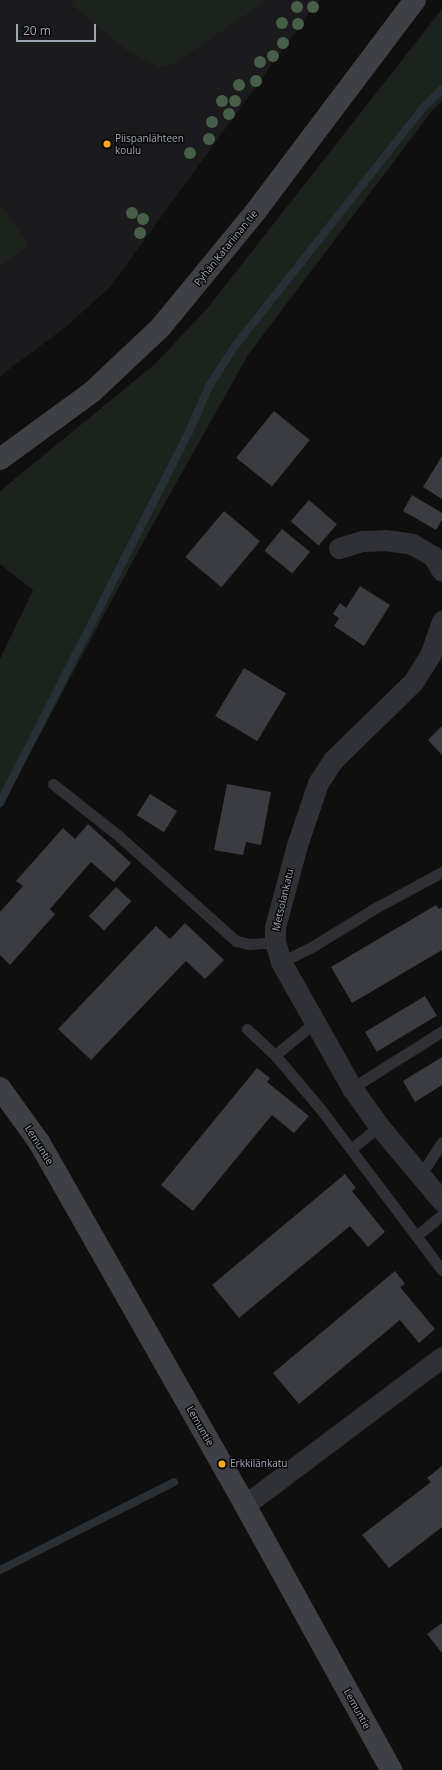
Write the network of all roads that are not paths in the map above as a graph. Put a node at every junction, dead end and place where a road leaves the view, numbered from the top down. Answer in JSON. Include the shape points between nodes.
{"nodes":[{"id":1,"x":415,"y":0,"type":"edge"},
{"id":2,"x":0,"y":459,"type":"edge"},
{"id":3,"x":339,"y":548,"type":"dead end"},
{"id":4,"x":442,"y":571,"type":"edge"},
{"id":5,"x":442,"y":621,"type":"edge"},
{"id":6,"x":53,"y":784,"type":"dead end"},
{"id":7,"x":442,"y":872,"type":"edge"},
{"id":8,"x":275,"y":942,"type":"junction"},
{"id":9,"x":281,"y":962,"type":"junction"},
{"id":10,"x":314,"y":1023,"type":"junction"},
{"id":11,"x":247,"y":1029,"type":"dead end"},
{"id":12,"x":442,"y":1031,"type":"edge"},
{"id":13,"x":275,"y":1055,"type":"junction"},
{"id":14,"x":0,"y":1088,"type":"edge"},
{"id":15,"x":352,"y":1088,"type":"junction"},
{"id":16,"x":379,"y":1126,"type":"junction"},
{"id":17,"x":442,"y":1142,"type":"edge"},
{"id":18,"x":351,"y":1149,"type":"junction"},
{"id":19,"x":420,"y":1176,"type":"junction"},
{"id":20,"x":442,"y":1201,"type":"edge"},
{"id":21,"x":442,"y":1215,"type":"edge"},
{"id":22,"x":416,"y":1236,"type":"junction"},
{"id":23,"x":442,"y":1270,"type":"edge"},
{"id":24,"x":442,"y":1357,"type":"edge"},
{"id":25,"x":245,"y":1505,"type":"junction"},
{"id":26,"x":390,"y":1770,"type":"edge"}],
"edges":[{"from":1,"to":2,"type":"street","name":"Pyhän Katariinan tie","via":[[256,211],[160,328],[92,392]]},
{"from":3,"to":4,"type":"street","via":[[362,541],[385,540],[412,544],[433,556]]},
{"from":5,"to":8,"type":"street","name":"Metsolankatu","via":[[430,655],[413,682],[333,760],[318,783],[297,845],[275,926]]},
{"from":6,"to":8,"type":"lane","via":[[120,837],[236,941],[249,944]]},
{"from":7,"to":9,"type":"lane","via":[[377,906],[310,948]]},
{"from":8,"to":9,"type":"street","name":"Metsolankatu"},
{"from":9,"to":10,"type":"street","name":"Metsolankatu"},
{"from":10,"to":13,"type":"lane"},
{"from":10,"to":15,"type":"street","name":"Metsolankatu"},
{"from":11,"to":13,"type":"lane"},
{"from":12,"to":15,"type":"lane"},
{"from":13,"to":18,"type":"lane"},
{"from":14,"to":25,"type":"street","name":"Lemuntie","via":[[38,1142]]},
{"from":15,"to":16,"type":"street","name":"Metsolankatu"},
{"from":16,"to":18,"type":"lane"},
{"from":16,"to":19,"type":"street","name":"Metsolankatu"},
{"from":17,"to":19,"type":"lane"},
{"from":18,"to":22,"type":"lane"},
{"from":19,"to":20,"type":"street","name":"Metsolankatu"},
{"from":21,"to":22,"type":"lane"},
{"from":22,"to":23,"type":"lane"},
{"from":24,"to":25,"type":"street"},
{"from":25,"to":26,"type":"street","name":"Lemuntie"}]}
